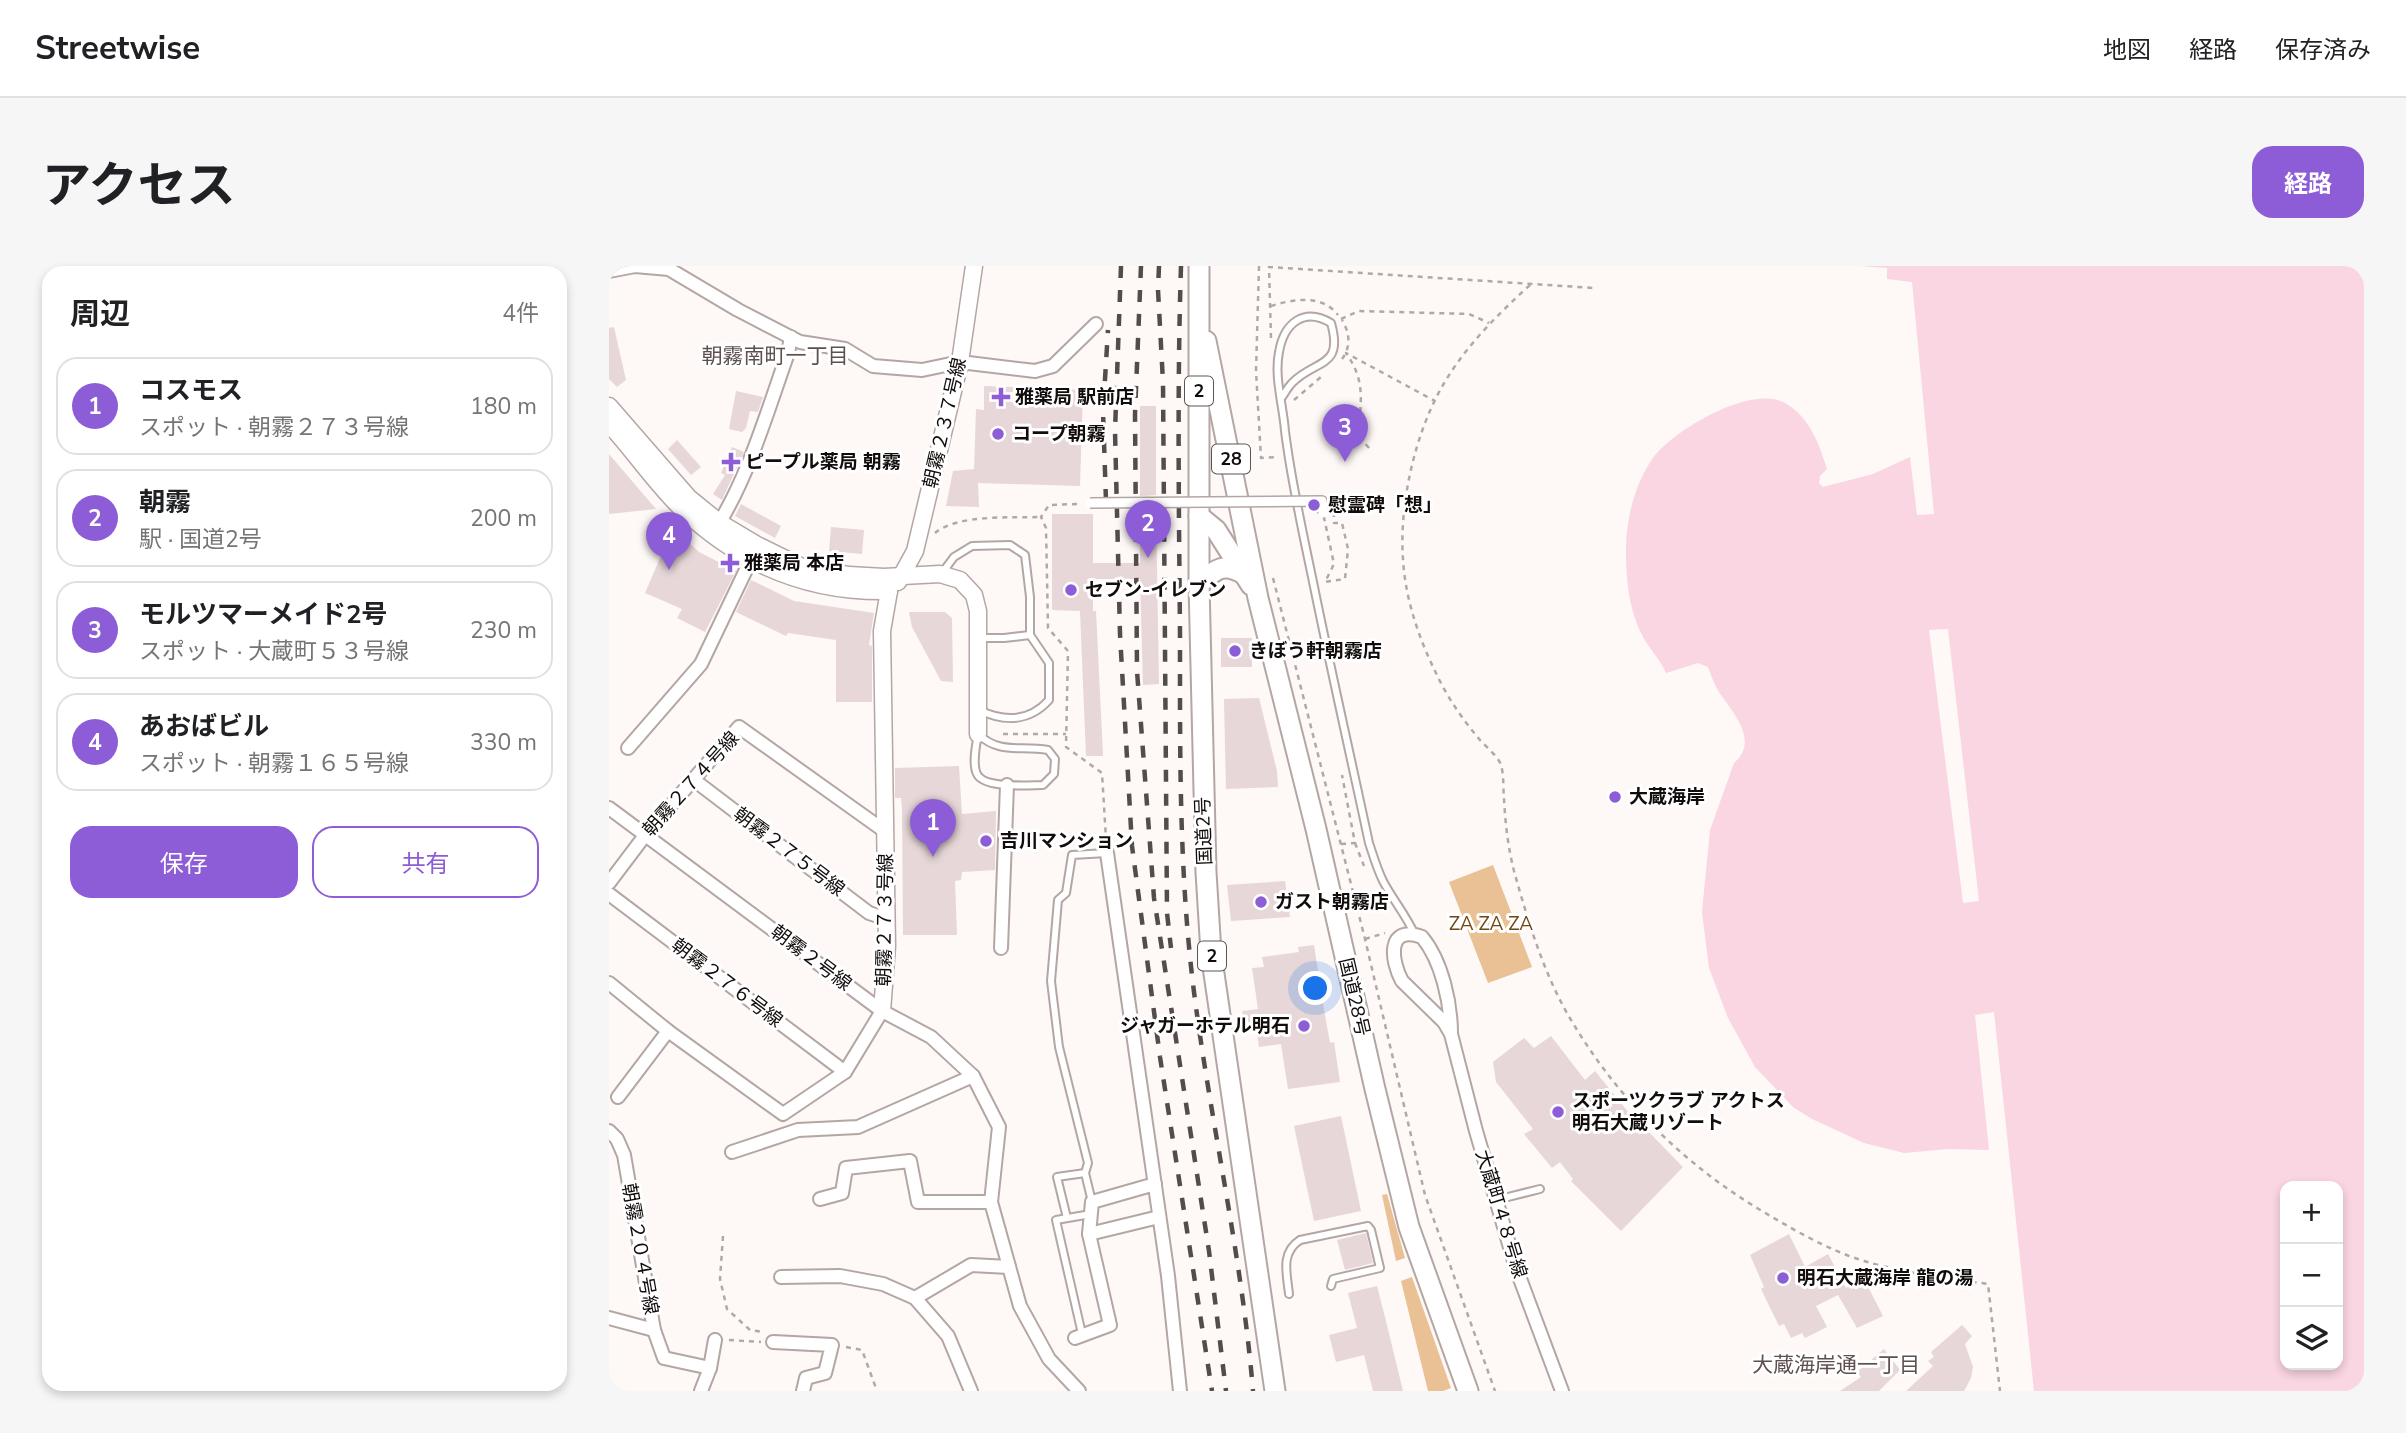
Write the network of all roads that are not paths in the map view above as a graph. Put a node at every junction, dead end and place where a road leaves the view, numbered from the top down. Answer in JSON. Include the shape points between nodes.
{"nodes":[{"id":1,"x":974,"y":266,"type":"edge"},
{"id":2,"x":1199,"y":266,"type":"edge"},
{"id":3,"x":609,"y":271,"type":"edge"},
{"id":4,"x":1198,"y":320,"type":"junction"},
{"id":5,"x":1096,"y":324,"type":"dead end"},
{"id":6,"x":791,"y":337,"type":"junction"},
{"id":7,"x":960,"y":362,"type":"junction"},
{"id":8,"x":1282,"y":397,"type":"junction"},
{"id":9,"x":609,"y":406,"type":"edge"},
{"id":10,"x":616,"y":430,"type":"edge"},
{"id":11,"x":1087,"y":503,"type":"road end"},
{"id":12,"x":1323,"y":513,"type":"road end"},
{"id":13,"x":1199,"y":516,"type":"junction"},
{"id":14,"x":717,"y":528,"type":"junction"},
{"id":15,"x":754,"y":553,"type":"junction"},
{"id":16,"x":940,"y":574,"type":"junction"},
{"id":17,"x":1244,"y":574,"type":"junction"},
{"id":18,"x":902,"y":577,"type":"junction"},
{"id":19,"x":1199,"y":584,"type":"junction"},
{"id":20,"x":889,"y":591,"type":"junction"},
{"id":21,"x":1258,"y":598,"type":"junction"},
{"id":22,"x":1030,"y":635,"type":"junction"},
{"id":23,"x":980,"y":638,"type":"junction"},
{"id":24,"x":978,"y":709,"type":"junction"},
{"id":25,"x":978,"y":734,"type":"junction"},
{"id":26,"x":628,"y":748,"type":"dead end"},
{"id":27,"x":694,"y":780,"type":"junction"},
{"id":28,"x":1007,"y":785,"type":"junction"},
{"id":29,"x":609,"y":808,"type":"edge"},
{"id":30,"x":886,"y":832,"type":"junction"},
{"id":31,"x":646,"y":834,"type":"junction"},
{"id":32,"x":1107,"y":853,"type":"joint"},
{"id":33,"x":609,"y":883,"type":"edge"},
{"id":34,"x":609,"y":894,"type":"edge"},
{"id":35,"x":887,"y":919,"type":"junction"},
{"id":36,"x":1415,"y":935,"type":"junction"},
{"id":37,"x":1001,"y":948,"type":"dead end"},
{"id":38,"x":609,"y":983,"type":"edge"},
{"id":39,"x":882,"y":1011,"type":"junction"},
{"id":40,"x":668,"y":1031,"type":"junction"},
{"id":41,"x":1451,"y":1034,"type":"junction"},
{"id":42,"x":845,"y":1072,"type":"junction"},
{"id":43,"x":973,"y":1076,"type":"junction"},
{"id":44,"x":618,"y":1097,"type":"dead end"},
{"id":45,"x":609,"y":1131,"type":"edge"},
{"id":46,"x":732,"y":1152,"type":"dead end"},
{"id":47,"x":1085,"y":1173,"type":"junction"},
{"id":48,"x":1155,"y":1184,"type":"junction"},
{"id":49,"x":1539,"y":1189,"type":"dead end"},
{"id":50,"x":821,"y":1199,"type":"dead end"},
{"id":51,"x":1496,"y":1200,"type":"junction"},
{"id":52,"x":991,"y":1202,"type":"junction"},
{"id":53,"x":1091,"y":1208,"type":"junction"},
{"id":54,"x":1160,"y":1217,"type":"junction"},
{"id":55,"x":1067,"y":1218,"type":"junction"},
{"id":56,"x":1089,"y":1234,"type":"junction"},
{"id":57,"x":1009,"y":1267,"type":"junction"},
{"id":58,"x":781,"y":1277,"type":"dead end"},
{"id":59,"x":1331,"y":1286,"type":"dead end"},
{"id":60,"x":1290,"y":1294,"type":"dead end"},
{"id":61,"x":915,"y":1298,"type":"junction"},
{"id":62,"x":609,"y":1318,"type":"edge"},
{"id":63,"x":654,"y":1330,"type":"junction"},
{"id":64,"x":1079,"y":1337,"type":"joint"},
{"id":65,"x":715,"y":1340,"type":"road end"},
{"id":66,"x":773,"y":1342,"type":"road end"},
{"id":67,"x":710,"y":1368,"type":"junction"},
{"id":68,"x":1466,"y":1390,"type":"edge"},
{"id":69,"x":701,"y":1391,"type":"edge"},
{"id":70,"x":803,"y":1391,"type":"edge"},
{"id":71,"x":971,"y":1391,"type":"edge"},
{"id":72,"x":1079,"y":1391,"type":"edge"},
{"id":73,"x":1180,"y":1391,"type":"edge"},
{"id":74,"x":1275,"y":1391,"type":"edge"},
{"id":75,"x":1562,"y":1391,"type":"edge"}],
"edges":[{"from":1,"to":7,"type":"street","name":"朝霧２３７号線"},
{"from":2,"to":4,"type":"highway","name":"国道2号","number":"2"},
{"from":3,"to":6,"type":"street","via":[[635,266],[669,269]]},
{"from":4,"to":13,"type":"highway","name":"国道2号","number":"2"},
{"from":4,"to":21,"type":"highway","name":"国道28号","number":"28","via":[[1210,352]]},
{"from":5,"to":7,"type":"street","via":[[1053,366],[1035,371]]},
{"from":6,"to":7,"type":"street","via":[[845,349],[873,366],[922,370]]},
{"from":6,"to":14,"type":"street","via":[[754,447]]},
{"from":7,"to":18,"type":"street","name":"朝霧２３７号線","via":[[915,551]]},
{"from":8,"to":8,"type":"lane","via":[[1277,371],[1283,337],[1289,326],[1305,316],[1320,316],[1331,323],[1336,341],[1332,354],[1293,382]]},
{"from":8,"to":36,"type":"lane","via":[[1289,467],[1369,843],[1381,877]]},
{"from":9,"to":10,"type":"street"},
{"from":10,"to":14,"type":"street"},
{"from":11,"to":12,"type":"street","bridge":true,"via":[[1322,501]]},
{"from":13,"to":17,"type":"highway","name":"国道28号","number":"28","via":[[1216,530]]},
{"from":13,"to":19,"type":"highway","name":"国道2号","number":"2"},
{"from":14,"to":15,"type":"street"},
{"from":15,"to":18,"type":"street","via":[[849,575]]},
{"from":15,"to":20,"type":"street","via":[[775,572],[810,584]]},
{"from":15,"to":26,"type":"street","via":[[701,664]]},
{"from":16,"to":18,"type":"street"},
{"from":16,"to":22,"type":"lane","via":[[972,546],[1010,545],[1025,555]]},
{"from":16,"to":23,"type":"street","via":[[960,580],[974,595]]},
{"from":17,"to":19,"type":"highway","via":[[1223,568]]},
{"from":17,"to":21,"type":"highway","name":"国道28号","number":"28"},
{"from":18,"to":20,"type":"street","name":"朝霧２３７号線"},
{"from":19,"to":74,"type":"highway","name":"国道2号","number":"2","via":[[1203,830],[1211,953]]},
{"from":20,"to":30,"type":"street","name":"朝霧２７３号線","via":[[882,631]]},
{"from":21,"to":68,"type":"highway","name":"国道28号","number":"28","via":[[1409,1227]]},
{"from":22,"to":23,"type":"lane"},
{"from":22,"to":24,"type":"lane","via":[[1049,663],[1049,700],[1025,716],[996,718]]},
{"from":23,"to":24,"type":"street"},
{"from":24,"to":25,"type":"street"},
{"from":25,"to":28,"type":"lane","via":[[977,774],[983,781]]},
{"from":25,"to":28,"type":"lane","via":[[998,748],[1048,750],[1055,759],[1054,774],[1043,785]]},
{"from":27,"to":30,"type":"street","name":"朝霧２７４号線","via":[[739,727]]},
{"from":27,"to":31,"type":"street","name":"朝霧２７４号線"},
{"from":27,"to":35,"type":"street","name":"朝霧２７５号線","via":[[869,913]]},
{"from":28,"to":37,"type":"street"},
{"from":29,"to":31,"type":"street","name":"朝霧２号線"},
{"from":30,"to":35,"type":"street","name":"朝霧２７３号線"},
{"from":31,"to":33,"type":"street","name":"朝霧２７４号線"},
{"from":31,"to":39,"type":"street","name":"朝霧２号線"},
{"from":32,"to":47,"type":"lane","via":[[1072,855],[1066,893],[1058,900],[1051,981],[1059,1046],[1088,1163]]},
{"from":32,"to":48,"type":"street"},
{"from":34,"to":42,"type":"street","name":"朝霧２７６号線"},
{"from":35,"to":39,"type":"street","name":"朝霧２７３号線"},
{"from":36,"to":41,"type":"street","name":"大蔵町４８号線","via":[[1422,937],[1434,957]]},
{"from":36,"to":41,"type":"street","name":"大蔵町４８号線","via":[[1396,940],[1397,973]]},
{"from":38,"to":40,"type":"street","name":"朝霧２７３号線"},
{"from":39,"to":42,"type":"street","name":"朝霧２７３号線"},
{"from":39,"to":43,"type":"street","name":"朝霧２号線","via":[[931,1037]]},
{"from":40,"to":42,"type":"street","name":"朝霧２７３号線","via":[[783,1114]]},
{"from":40,"to":44,"type":"street"},
{"from":41,"to":51,"type":"street","name":"大蔵町４８号線"},
{"from":43,"to":46,"type":"street","via":[[858,1127],[798,1130]]},
{"from":43,"to":52,"type":"street","name":"朝霧２号線","via":[[999,1127]]},
{"from":45,"to":63,"type":"street","name":"朝霧２０４号線","via":[[624,1155]]},
{"from":47,"to":53,"type":"lane"},
{"from":47,"to":55,"type":"lane","via":[[1057,1177]]},
{"from":48,"to":53,"type":"street"},
{"from":48,"to":54,"type":"street"},
{"from":49,"to":51,"type":"lane"},
{"from":50,"to":52,"type":"street","via":[[842,1193],[846,1168],[910,1161],[918,1202]]},
{"from":51,"to":75,"type":"street","name":"大蔵町４８号線"},
{"from":52,"to":57,"type":"street","name":"朝霧２号線"},
{"from":53,"to":55,"type":"lane"},
{"from":53,"to":56,"type":"street"},
{"from":54,"to":56,"type":"street"},
{"from":54,"to":73,"type":"street"},
{"from":55,"to":64,"type":"lane","via":[[1056,1220]]},
{"from":56,"to":64,"type":"street","via":[[1110,1325]]},
{"from":57,"to":61,"type":"street","via":[[971,1265]]},
{"from":57,"to":72,"type":"street","name":"朝霧２号線","via":[[1020,1306],[1049,1359]]},
{"from":58,"to":61,"type":"street","via":[[840,1276],[883,1284]]},
{"from":59,"to":60,"type":"lane","via":[[1333,1279],[1380,1268],[1368,1226],[1294,1244],[1286,1261]]},
{"from":61,"to":71,"type":"street","via":[[948,1336]]},
{"from":62,"to":63,"type":"street"},
{"from":63,"to":67,"type":"street","name":"朝霧２０４号線","via":[[664,1357]]},
{"from":65,"to":67,"type":"street"},
{"from":66,"to":70,"type":"street","via":[[832,1345],[825,1373],[806,1378]]},
{"from":67,"to":69,"type":"street"}]}
